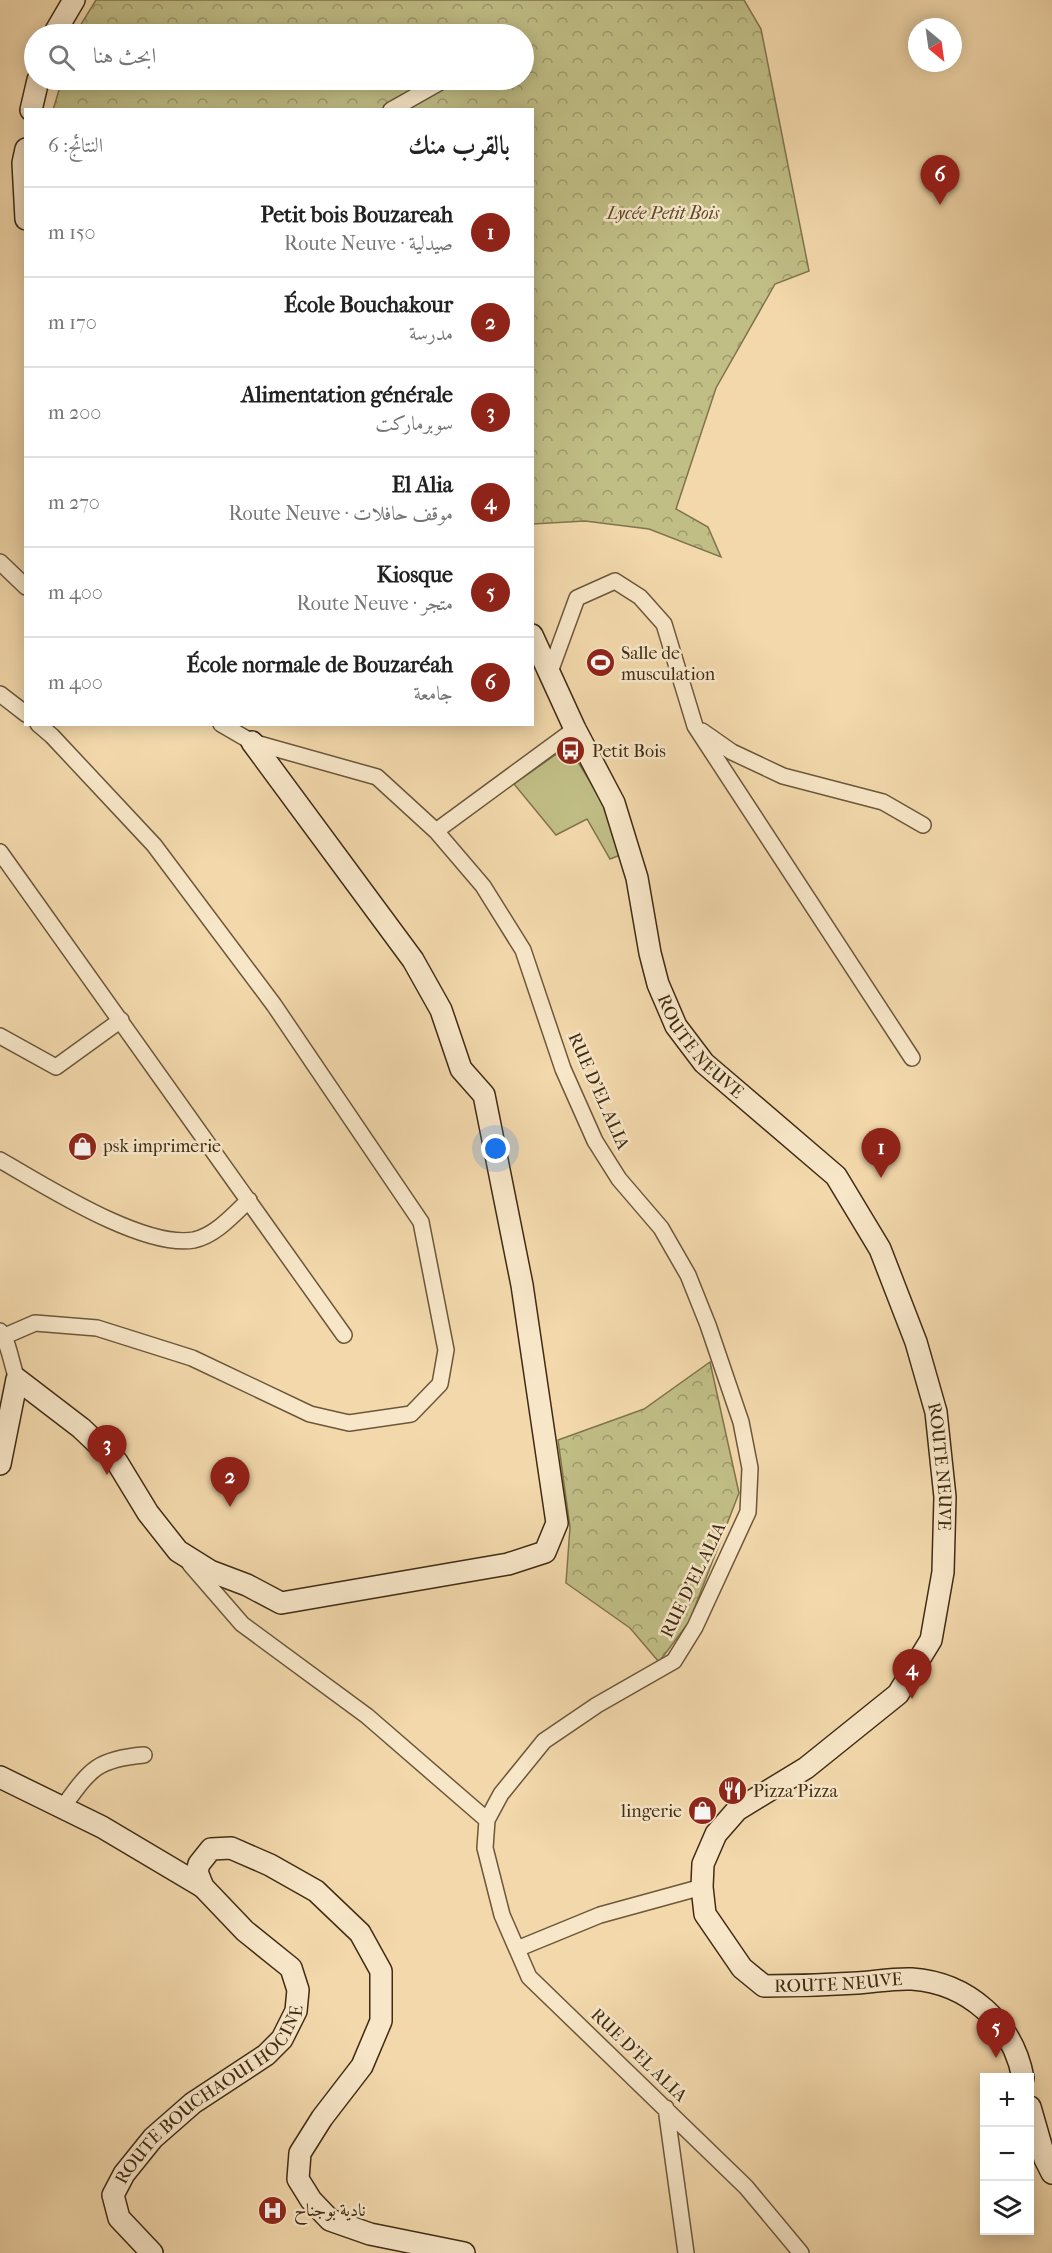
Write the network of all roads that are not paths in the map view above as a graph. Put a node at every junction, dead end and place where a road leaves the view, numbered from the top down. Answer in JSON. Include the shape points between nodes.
{"nodes":[{"id":1,"x":74,"y":0,"type":"edge"},
{"id":2,"x":60,"y":24,"type":"edge"},
{"id":3,"x":36,"y":90,"type":"edge"},
{"id":4,"x":426,"y":90,"type":"edge"},
{"id":5,"x":31,"y":108,"type":"edge"},
{"id":6,"x":395,"y":108,"type":"edge"},
{"id":7,"x":24,"y":158,"type":"edge"},
{"id":8,"x":24,"y":182,"type":"edge"},
{"id":9,"x":0,"y":562,"type":"edge"},
{"id":10,"x":24,"y":585,"type":"edge"},
{"id":11,"x":534,"y":639,"type":"edge"},
{"id":12,"x":550,"y":672,"type":"junction"},
{"id":13,"x":0,"y":694,"type":"edge"},
{"id":14,"x":24,"y":712,"type":"edge"},
{"id":15,"x":40,"y":726,"type":"edge"},
{"id":16,"x":224,"y":726,"type":"edge"},
{"id":17,"x":695,"y":726,"type":"junction"},
{"id":18,"x":575,"y":729,"type":"junction"},
{"id":19,"x":252,"y":742,"type":"junction"},
{"id":20,"x":923,"y":825,"type":"dead end"},
{"id":21,"x":436,"y":831,"type":"junction"},
{"id":22,"x":0,"y":852,"type":"edge"},
{"id":23,"x":121,"y":1020,"type":"junction"},
{"id":24,"x":0,"y":1036,"type":"edge"},
{"id":25,"x":912,"y":1058,"type":"dead end"},
{"id":26,"x":0,"y":1160,"type":"edge"},
{"id":27,"x":249,"y":1200,"type":"junction"},
{"id":28,"x":3,"y":1334,"type":"edge"},
{"id":29,"x":344,"y":1335,"type":"dead end"},
{"id":30,"x":4,"y":1357,"type":"edge"},
{"id":31,"x":17,"y":1379,"type":"junction"},
{"id":32,"x":0,"y":1464,"type":"edge"},
{"id":33,"x":178,"y":1551,"type":"junction"},
{"id":34,"x":144,"y":1755,"type":"dead end"},
{"id":35,"x":0,"y":1777,"type":"edge"},
{"id":36,"x":63,"y":1807,"type":"junction"},
{"id":37,"x":487,"y":1820,"type":"junction"},
{"id":38,"x":203,"y":1887,"type":"junction"},
{"id":39,"x":702,"y":1887,"type":"junction"},
{"id":40,"x":517,"y":1949,"type":"junction"},
{"id":41,"x":1022,"y":2073,"type":"edge"},
{"id":42,"x":666,"y":2108,"type":"junction"},
{"id":43,"x":1034,"y":2124,"type":"edge"},
{"id":44,"x":1052,"y":2173,"type":"edge"},
{"id":45,"x":152,"y":2253,"type":"edge"},
{"id":46,"x":464,"y":2253,"type":"edge"},
{"id":47,"x":686,"y":2253,"type":"edge"},
{"id":48,"x":801,"y":2253,"type":"edge"}],
"edges":[{"from":1,"to":2,"type":"street"},
{"from":3,"to":5,"type":"street"},
{"from":4,"to":6,"type":"street"},
{"from":7,"to":8,"type":"street"},
{"from":9,"to":10,"type":"street"},
{"from":11,"to":12,"type":"street","name":"ROUTE NEUVE"},
{"from":12,"to":17,"type":"street","via":[[577,598],[615,581],[640,597],[664,624]]},
{"from":12,"to":18,"type":"street","name":"ROUTE NEUVE"},
{"from":13,"to":14,"type":"street"},
{"from":15,"to":28,"type":"street","via":[[154,845],[274,1005],[421,1222],[446,1350],[440,1384],[411,1414],[349,1423],[310,1414],[192,1358],[97,1328],[35,1323]]},
{"from":16,"to":19,"type":"street","name":"RUE D'EL ALIA"},
{"from":17,"to":20,"type":"street","via":[[732,752],[783,776],[883,802]]},
{"from":17,"to":25,"type":"street"},
{"from":18,"to":21,"type":"street"},
{"from":18,"to":39,"type":"street","name":"ROUTE NEUVE","via":[[614,803],[637,878],[658,984],[676,1026],[704,1064],[836,1176],[880,1249],[916,1342],[936,1412],[945,1497],[943,1572],[931,1640],[898,1694],[806,1768],[737,1810],[716,1834],[703,1864]]},
{"from":19,"to":21,"type":"street","name":"RUE D'EL ALIA","via":[[376,777]]},
{"from":19,"to":33,"type":"street","via":[[413,960],[441,1010],[461,1069],[484,1095],[522,1285],[557,1523],[545,1552],[508,1564],[280,1603],[210,1571]]},
{"from":21,"to":37,"type":"street","name":"RUE D'EL ALIA","via":[[483,886],[523,950],[563,1069],[596,1141],[619,1179],[662,1228],[688,1275],[741,1422],[750,1468],[748,1512],[695,1627],[674,1661],[544,1740],[501,1794]]},
{"from":22,"to":23,"type":"street"},
{"from":23,"to":24,"type":"street","via":[[56,1067]]},
{"from":23,"to":27,"type":"street"},
{"from":26,"to":27,"type":"street","via":[[70,1201],[169,1240],[194,1240],[219,1228]]},
{"from":27,"to":29,"type":"street"},
{"from":28,"to":30,"type":"street"},
{"from":30,"to":31,"type":"street"},
{"from":31,"to":32,"type":"street"},
{"from":31,"to":33,"type":"street","via":[[81,1428],[117,1462],[148,1513]]},
{"from":33,"to":37,"type":"street","via":[[242,1624],[367,1716]]},
{"from":34,"to":36,"type":"street","via":[[119,1757],[88,1772]]},
{"from":35,"to":36,"type":"street","name":"ROUTE BOUCHAOUI HOCINE"},
{"from":36,"to":38,"type":"street","name":"ROUTE BOUCHAOUI HOCINE"},
{"from":37,"to":40,"type":"street","name":"RUE D'EL ALIA","via":[[485,1848],[502,1916]]},
{"from":38,"to":45,"type":"street","name":"ROUTE BOUCHAOUI HOCINE","via":[[245,1931],[291,1968],[298,1990],[296,2011],[282,2039],[266,2055],[193,2103],[153,2138],[124,2174],[113,2195],[119,2218]]},
{"from":38,"to":46,"type":"street","via":[[197,1872],[199,1864],[211,1849],[231,1848],[316,1891],[360,1933],[381,1971],[381,2021],[362,2066],[300,2153],[298,2179],[330,2220],[370,2234]]},
{"from":39,"to":40,"type":"street","via":[[600,1915]]},
{"from":39,"to":41,"type":"street","name":"ROUTE NEUVE","via":[[705,1914],[742,1968],[764,1986],[912,1979],[954,1988],[979,2003],[1000,2025],[1019,2056]]},
{"from":40,"to":42,"type":"street","name":"RUE D'EL ALIA","via":[[529,1977]]},
{"from":42,"to":47,"type":"street"},
{"from":42,"to":48,"type":"street","name":"RUE D'EL ALIA","via":[[746,2187]]},
{"from":43,"to":44,"type":"street"}]}
